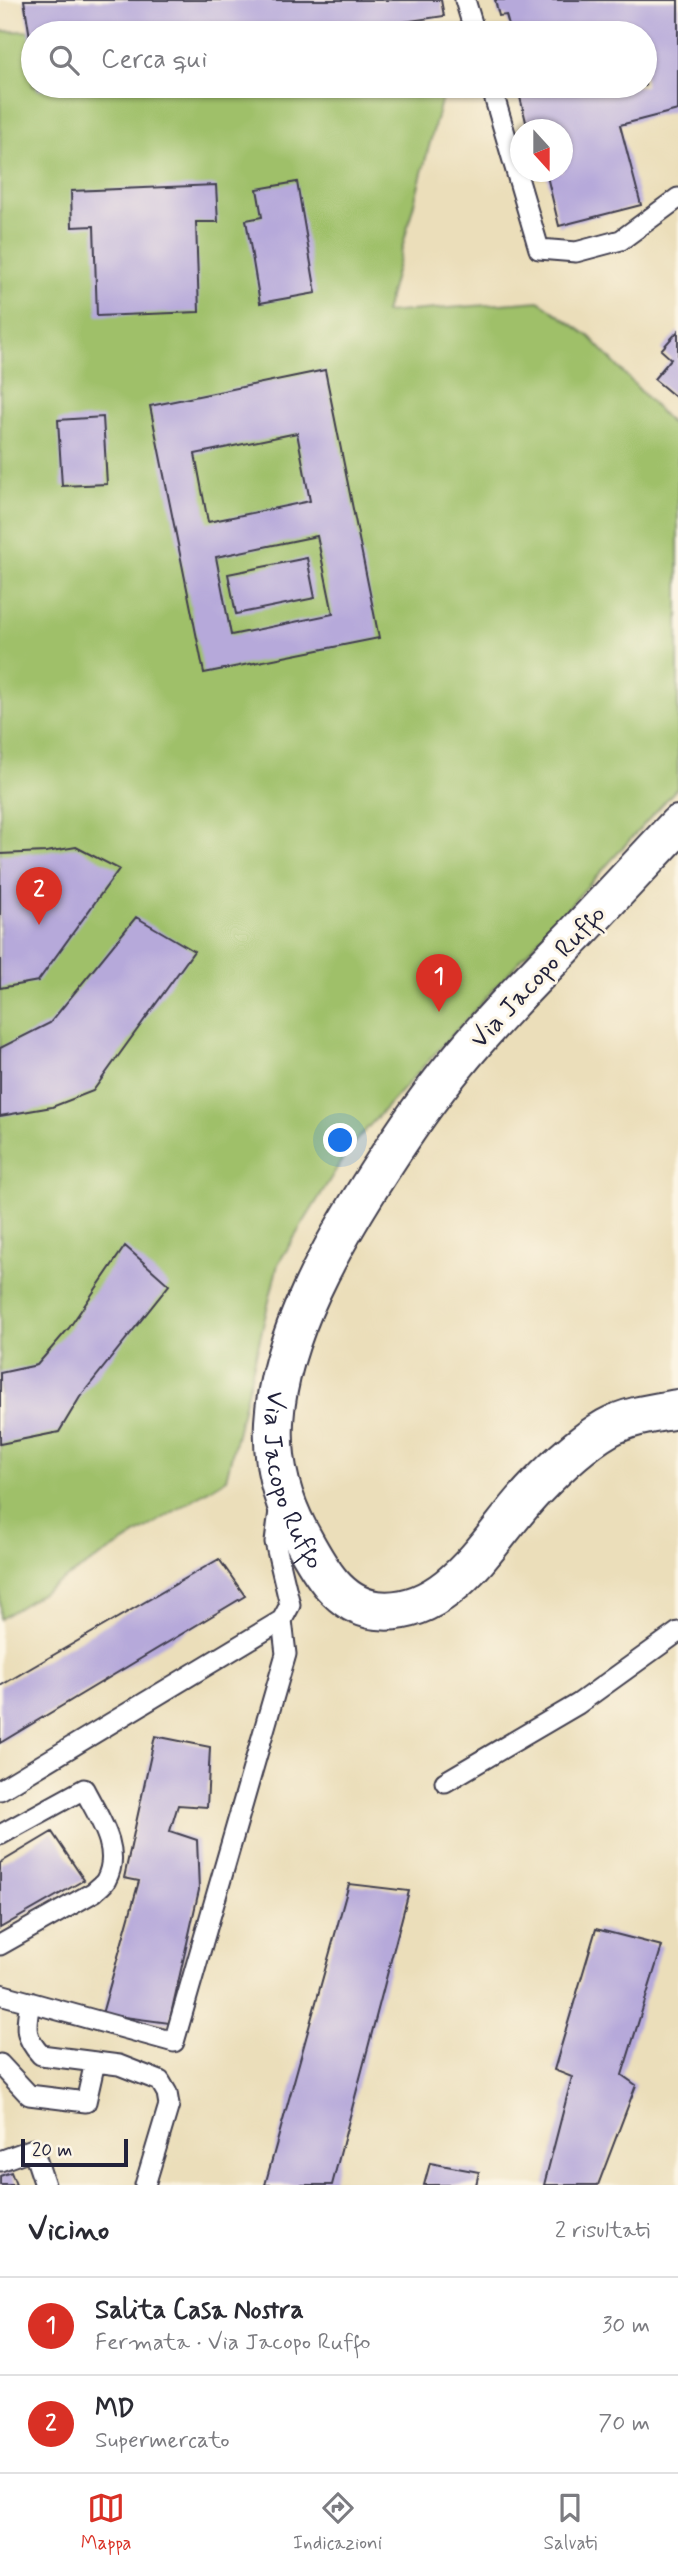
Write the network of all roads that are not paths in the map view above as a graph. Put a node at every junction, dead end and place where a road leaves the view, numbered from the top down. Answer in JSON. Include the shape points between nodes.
{"nodes":[{"id":1,"x":465,"y":0,"type":"edge"},
{"id":2,"x":471,"y":21,"type":"edge"},
{"id":3,"x":495,"y":98,"type":"edge"},
{"id":4,"x":678,"y":198,"type":"edge"},
{"id":5,"x":678,"y":825,"type":"edge"},
{"id":6,"x":678,"y":1409,"type":"edge"},
{"id":7,"x":282,"y":1491,"type":"junction"},
{"id":8,"x":282,"y":1620,"type":"junction"},
{"id":9,"x":678,"y":1632,"type":"edge"},
{"id":10,"x":445,"y":1782,"type":"dead end"},
{"id":11,"x":0,"y":1790,"type":"edge"},
{"id":12,"x":0,"y":1835,"type":"edge"},
{"id":13,"x":0,"y":1945,"type":"edge"},
{"id":14,"x":0,"y":1994,"type":"edge"},
{"id":15,"x":30,"y":2002,"type":"junction"},
{"id":16,"x":95,"y":2062,"type":"junction"},
{"id":17,"x":0,"y":2064,"type":"edge"},
{"id":18,"x":0,"y":2161,"type":"edge"},
{"id":19,"x":45,"y":2185,"type":"edge"},
{"id":20,"x":145,"y":2185,"type":"edge"}],
"edges":[{"from":1,"to":2,"type":"lane"},
{"from":3,"to":4,"type":"lane","via":[[540,249],[576,252],[621,240]]},
{"from":5,"to":7,"type":"street","name":"Via Jacopo Ruffo","via":[[454,1065],[415,1116],[344,1227],[313,1286],[277,1391],[274,1457]]},
{"from":6,"to":7,"type":"street","name":"Via Jacopo Ruffo","via":[[631,1418],[588,1441],[534,1490],[461,1576],[441,1592],[409,1606],[376,1610],[351,1601],[337,1589],[309,1549]]},
{"from":7,"to":8,"type":"lane","via":[[275,1542],[290,1605]]},
{"from":8,"to":11,"type":"lane"},
{"from":8,"to":15,"type":"lane","via":[[286,1654],[174,2042]]},
{"from":9,"to":10,"type":"lane","via":[[578,1704]]},
{"from":12,"to":13,"type":"lane","via":[[84,1789],[110,1842],[111,1860],[106,1879],[94,1892]]},
{"from":14,"to":15,"type":"lane"},
{"from":15,"to":16,"type":"lane","via":[[26,2030],[41,2055]]},
{"from":16,"to":17,"type":"lane","via":[[86,2102],[29,2095]]},
{"from":16,"to":20,"type":"lane","via":[[120,2065],[160,2081],[167,2093],[169,2105]]},
{"from":18,"to":19,"type":"lane","via":[[33,2149]]}]}
